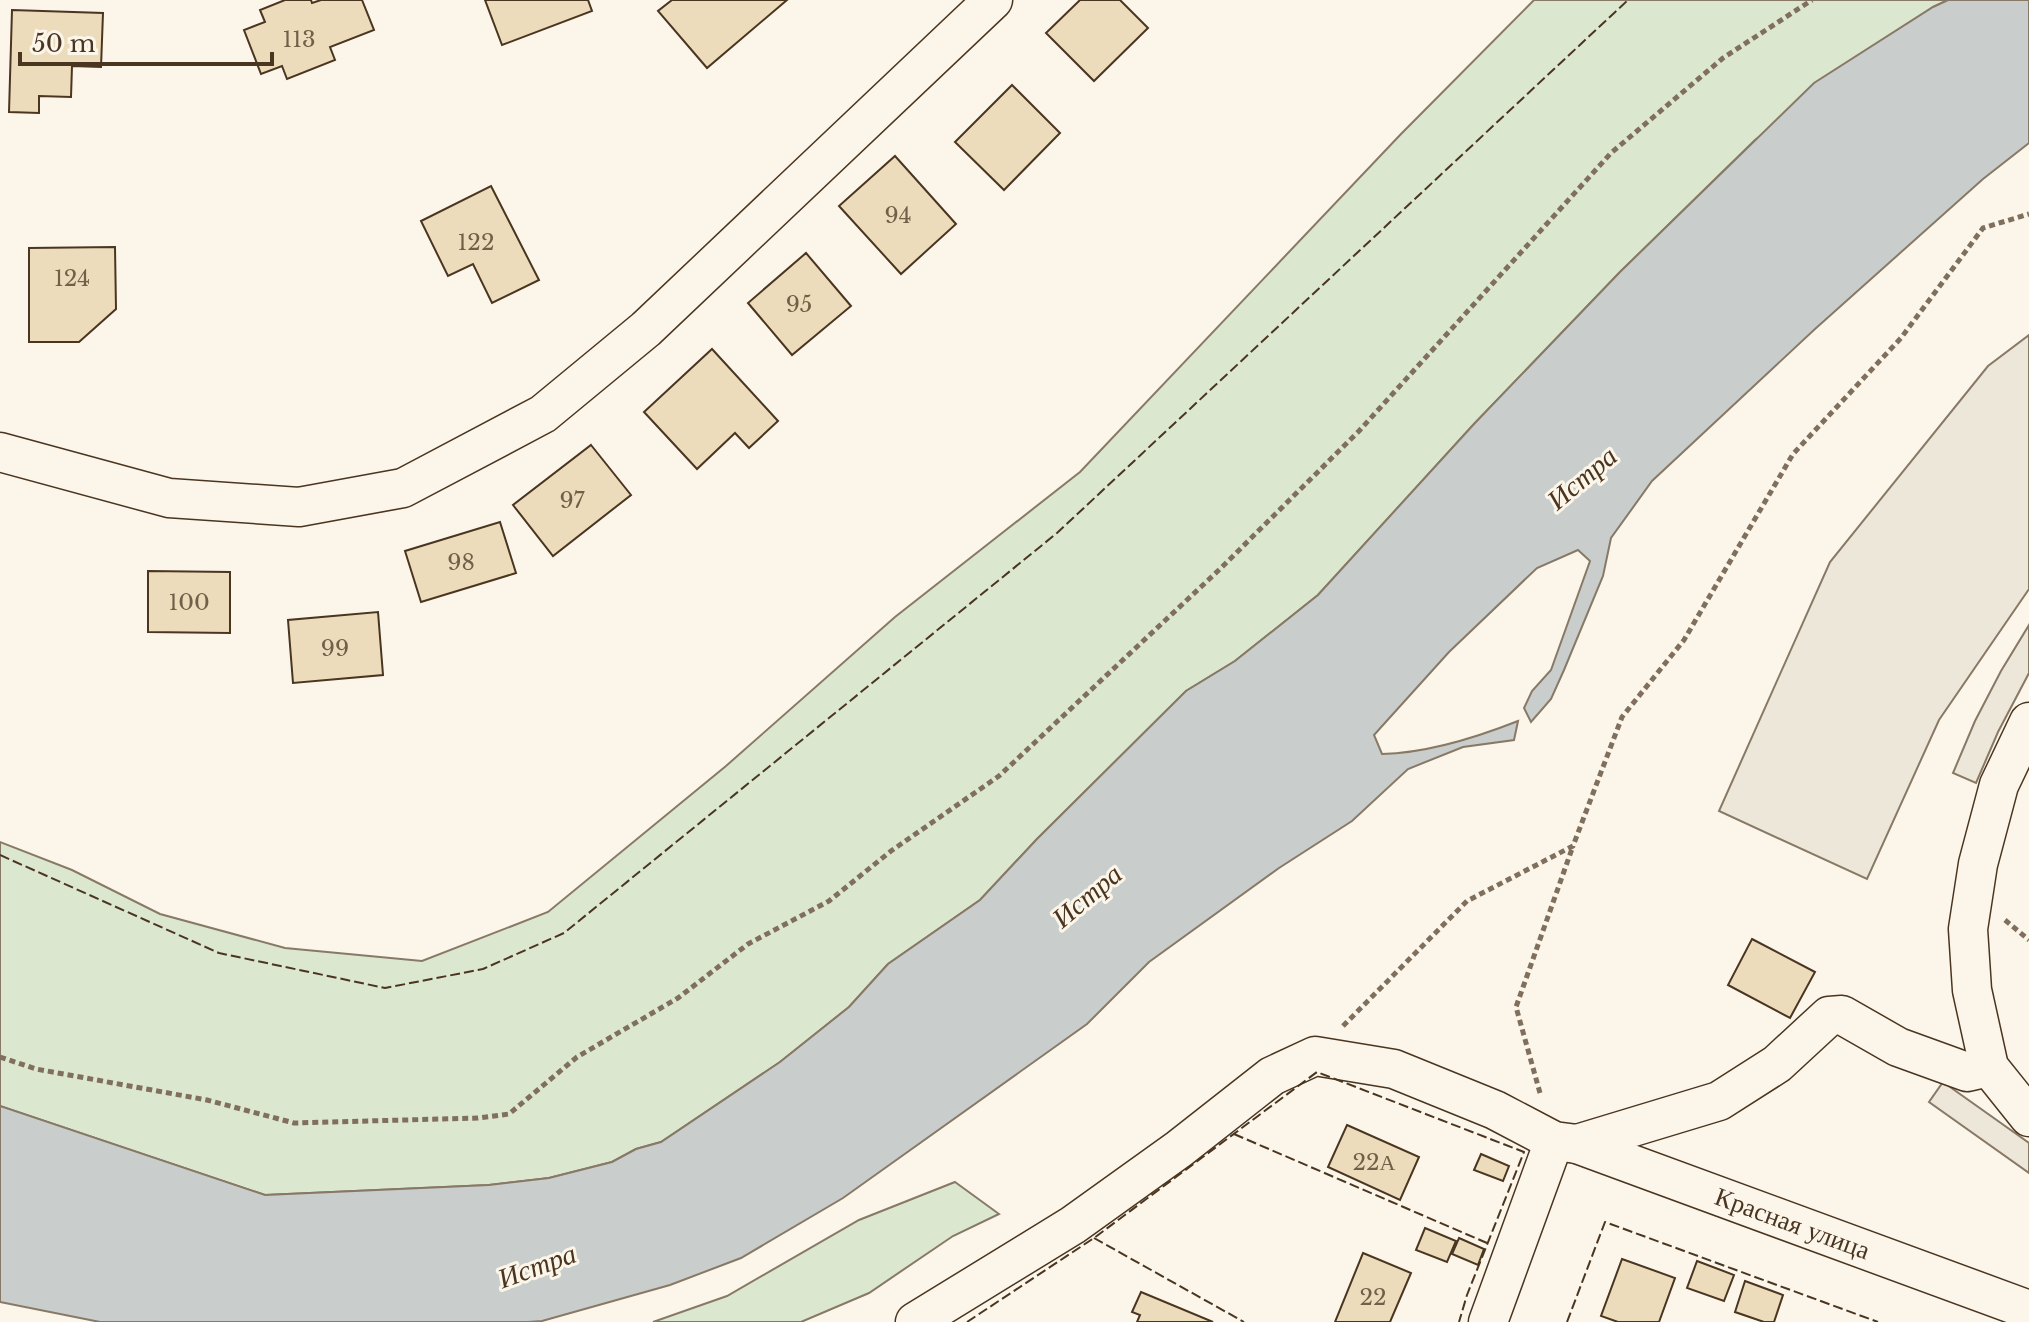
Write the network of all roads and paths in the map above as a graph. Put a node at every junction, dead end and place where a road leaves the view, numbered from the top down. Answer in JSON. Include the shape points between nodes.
{"nodes":[{"id":1,"x":993,"y":0,"type":"edge"},
{"id":2,"x":1812,"y":0,"type":"edge"},
{"id":3,"x":2029,"y":214,"type":"edge"},
{"id":4,"x":0,"y":452,"type":"edge"},
{"id":5,"x":2029,"y":722,"type":"edge"},
{"id":6,"x":1573,"y":846,"type":"junction"},
{"id":7,"x":1315,"y":1056,"type":"junction"},
{"id":8,"x":0,"y":1057,"type":"edge"},
{"id":9,"x":1989,"y":1067,"type":"junction"},
{"id":10,"x":2029,"y":1117,"type":"edge"},
{"id":11,"x":1566,"y":1142,"type":"junction"},
{"id":12,"x":2029,"y":1310,"type":"edge"},
{"id":13,"x":915,"y":1322,"type":"edge"},
{"id":14,"x":1488,"y":1322,"type":"edge"}],
"edges":[{"from":1,"to":4,"type":"street","via":[[646,329],[543,414],[403,488],[299,507],[169,498]]},
{"from":2,"to":8,"type":"path","via":[[1723,58],[1611,153],[1359,431],[999,776],[829,901],[748,944],[678,998],[577,1057],[509,1114],[294,1123]]},
{"from":3,"to":6,"type":"path","via":[[1983,228],[1901,338],[1793,454],[1684,640],[1622,717]]},
{"from":5,"to":9,"type":"street","via":[[1999,785],[1968,929],[1972,990]]},
{"from":6,"to":7,"type":"path","via":[[1467,901]]},
{"from":6,"to":11,"type":"path","via":[[1516,1007]]},
{"from":7,"to":11,"type":"street","name":"Красная улица","via":[[1394,1069]]},
{"from":7,"to":13,"type":"street","via":[[1272,1076],[1073,1225]]},
{"from":9,"to":10,"type":"street"},
{"from":9,"to":11,"type":"street","via":[[1967,1072],[1898,1047],[1842,1015],[1829,1016],[1777,1064],[1719,1101]]},
{"from":11,"to":12,"type":"street","name":"Красная улица"},
{"from":11,"to":14,"type":"street"}]}
